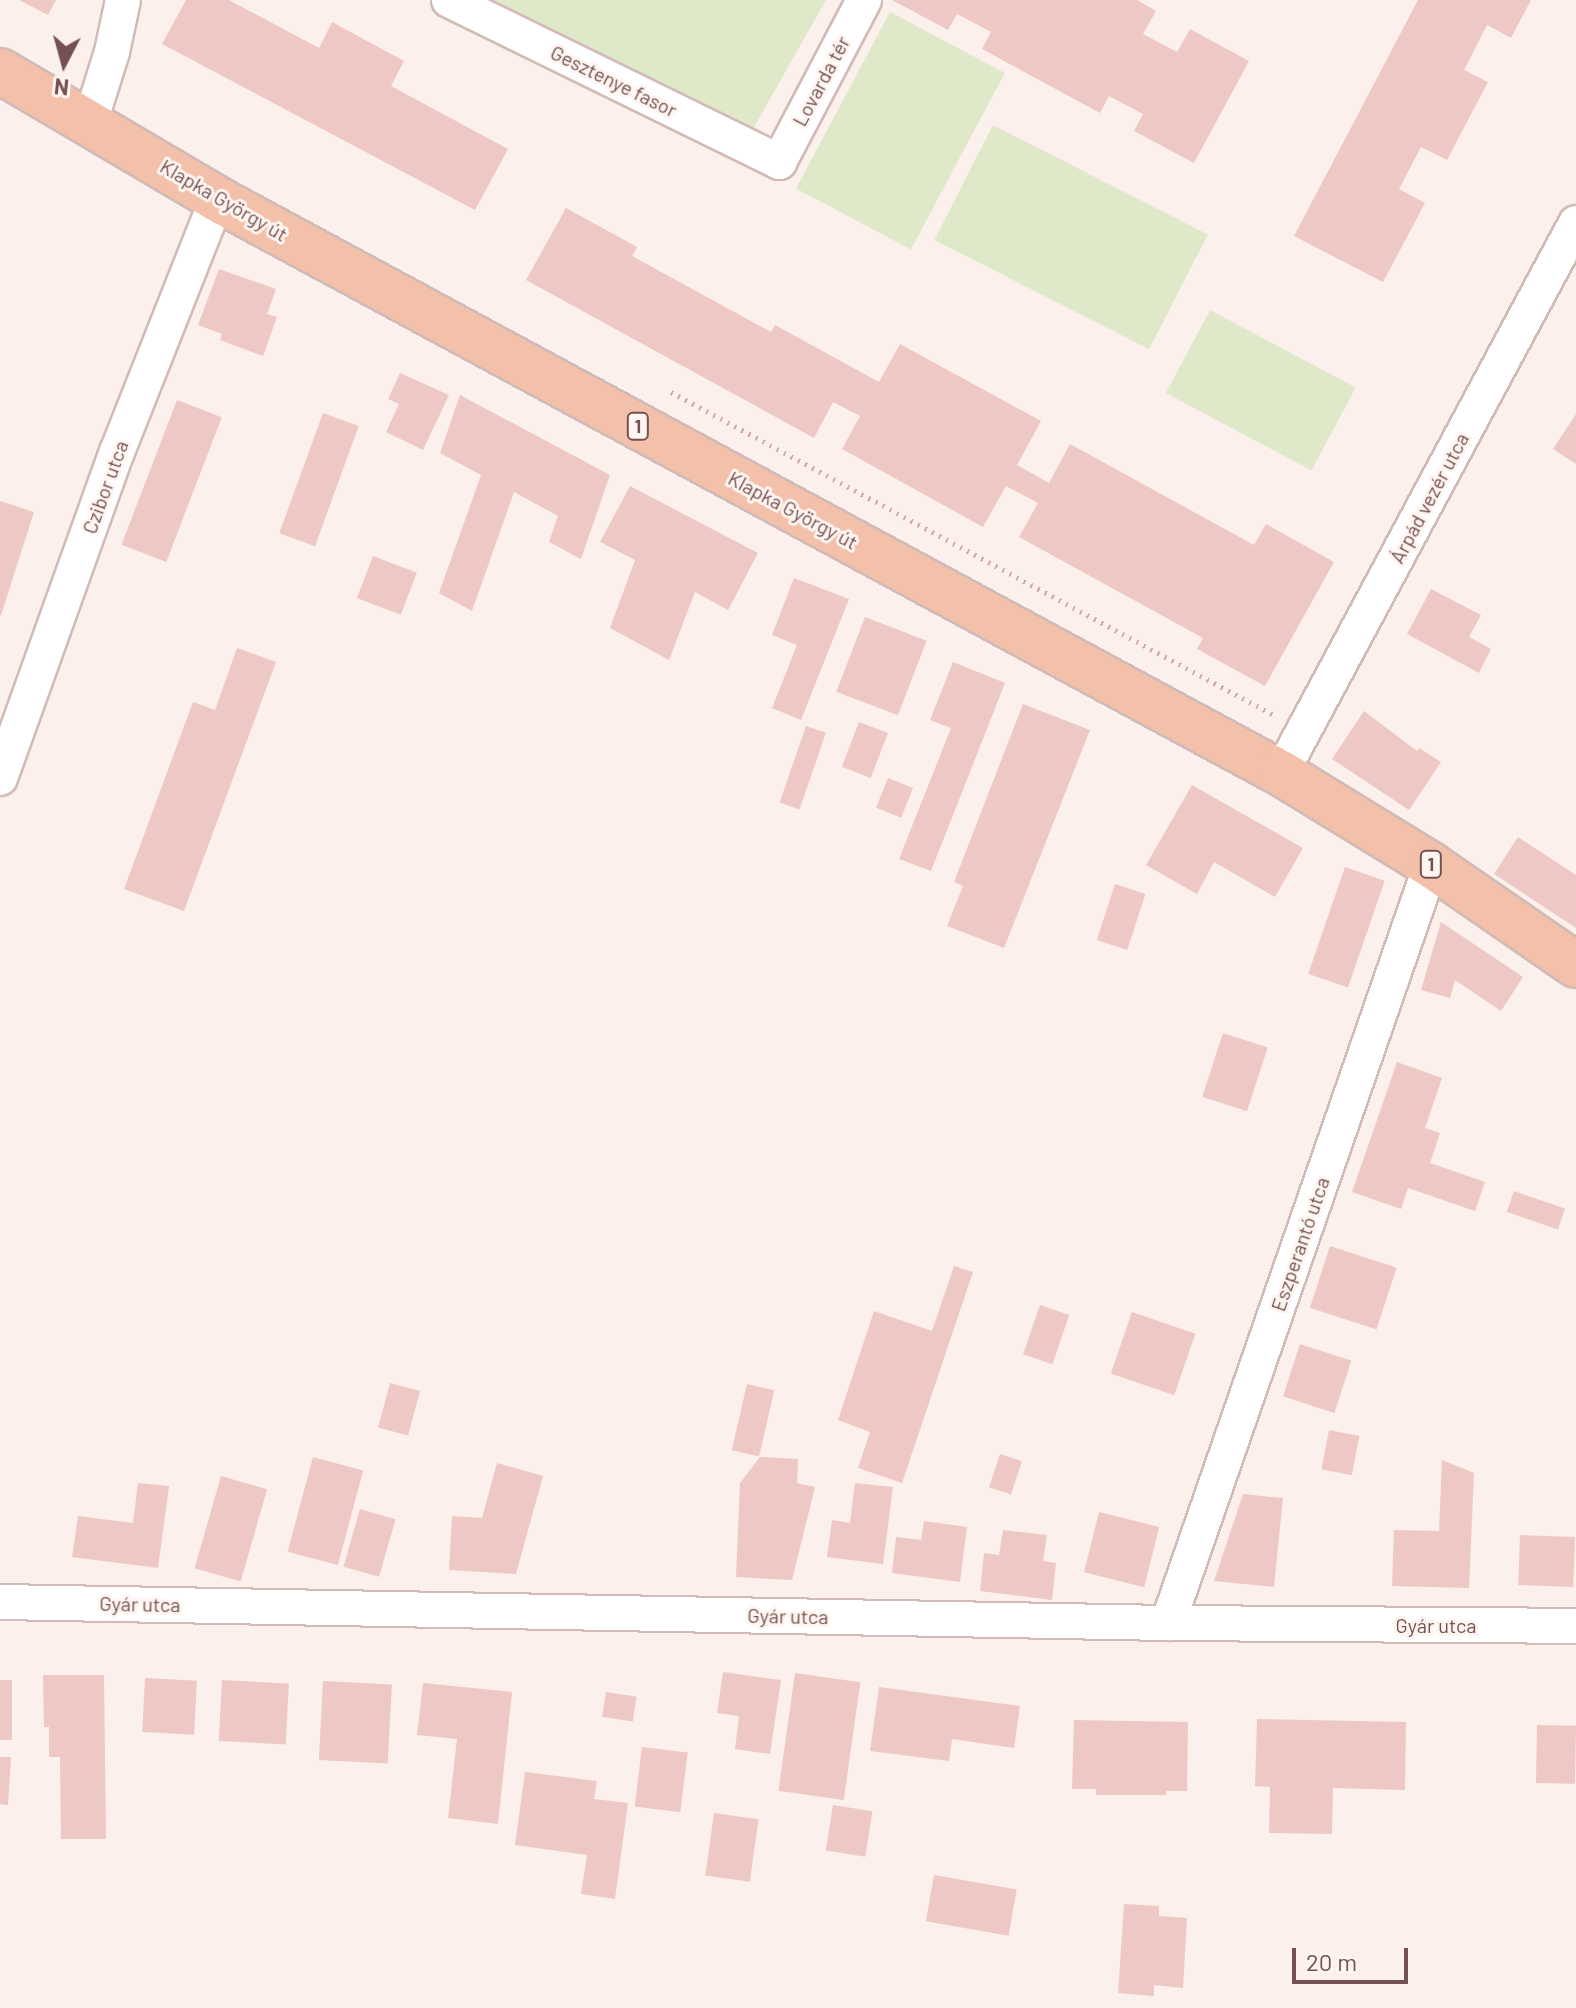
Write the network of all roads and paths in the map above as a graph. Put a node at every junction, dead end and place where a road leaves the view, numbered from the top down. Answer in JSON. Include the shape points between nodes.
{"nodes":[{"id":1,"x":123,"y":0,"type":"edge"},
{"id":2,"x":449,"y":0,"type":"edge"},
{"id":3,"x":864,"y":0,"type":"edge"},
{"id":4,"x":0,"y":71,"type":"edge"},
{"id":5,"x":90,"y":122,"type":"junction"},
{"id":6,"x":779,"y":162,"type":"joint"},
{"id":7,"x":217,"y":199,"type":"junction"},
{"id":8,"x":1576,"y":223,"type":"edge"},
{"id":9,"x":1281,"y":773,"type":"junction"},
{"id":10,"x":0,"y":778,"type":"edge"},
{"id":11,"x":1431,"y":865,"type":"junction"},
{"id":12,"x":1576,"y":965,"type":"edge"},
{"id":13,"x":0,"y":1602,"type":"edge"},
{"id":14,"x":1168,"y":1623,"type":"junction"},
{"id":15,"x":1576,"y":1626,"type":"edge"}],
"edges":[{"from":1,"to":5,"type":"street"},
{"from":2,"to":6,"type":"street","name":"Gesztenye fasor"},
{"from":3,"to":6,"type":"street","name":"Lovarda tér"},
{"from":4,"to":5,"type":"main road","name":"Klapka György út","number":"1"},
{"from":5,"to":7,"type":"main road","name":"Klapka György út","number":"1"},
{"from":7,"to":9,"type":"main road","name":"Klapka György út","number":"1"},
{"from":7,"to":10,"type":"street","name":"Czibor utca","via":[[117,452]]},
{"from":8,"to":9,"type":"street","name":"Árpád vezér utca"},
{"from":9,"to":11,"type":"main road","name":"Klapka György út","number":"1"},
{"from":11,"to":12,"type":"main road","name":"Klapka György út","number":"1"},
{"from":11,"to":14,"type":"street","name":"Eszperantó utca"},
{"from":13,"to":14,"type":"street","name":"Gyár utca"},
{"from":14,"to":15,"type":"street","name":"Gyár utca"}]}
